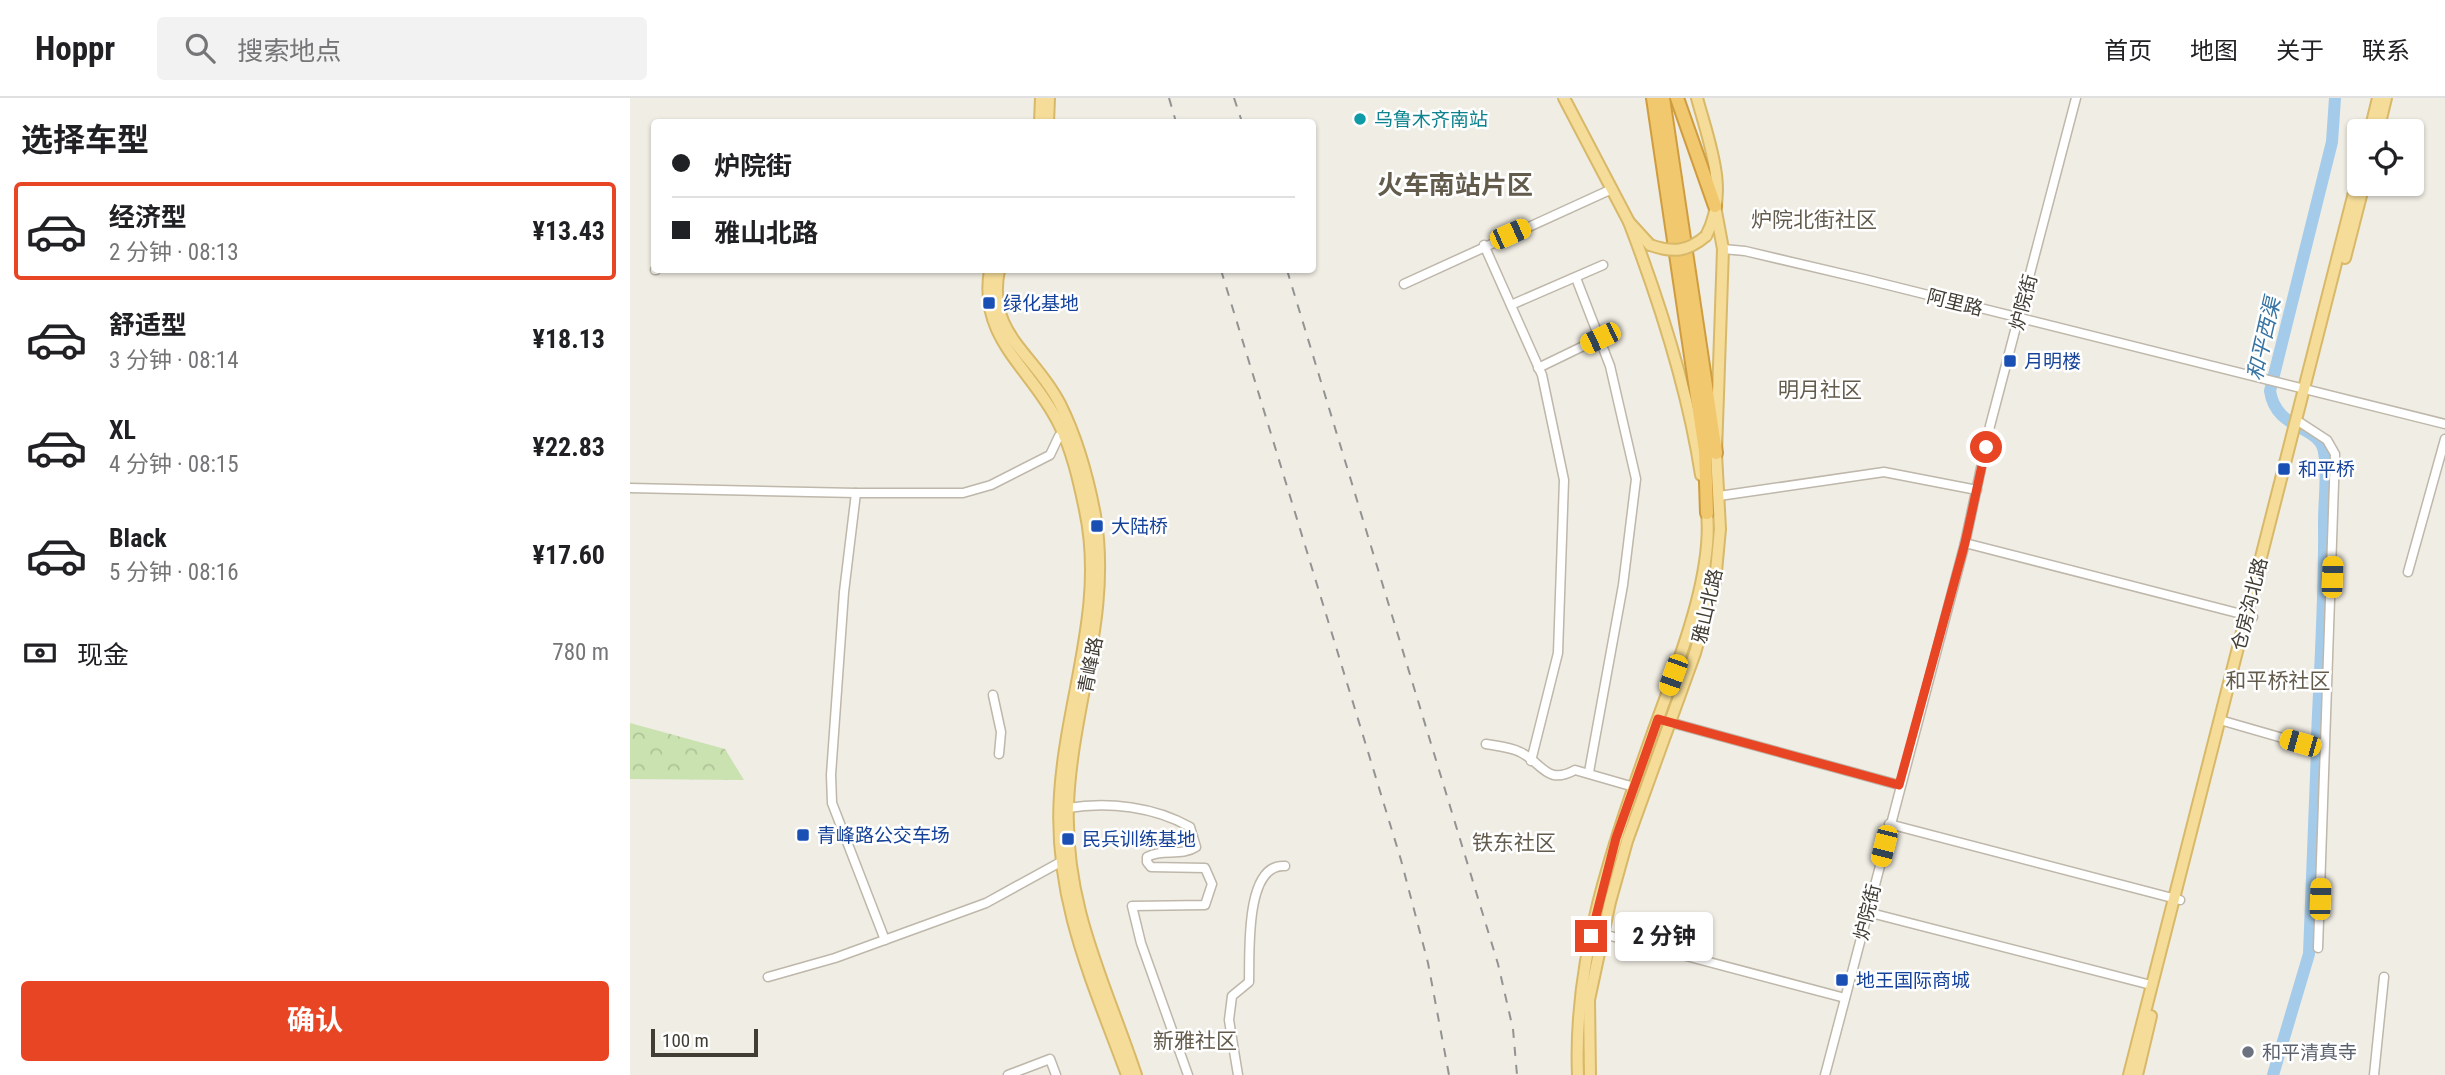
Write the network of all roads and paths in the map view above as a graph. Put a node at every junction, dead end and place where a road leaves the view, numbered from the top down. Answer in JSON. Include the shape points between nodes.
{"nodes":[{"id":1,"x":1041,"y":98,"type":"edge"},
{"id":2,"x":1049,"y":98,"type":"edge"},
{"id":3,"x":1564,"y":98,"type":"edge"},
{"id":4,"x":1653,"y":98,"type":"edge"},
{"id":5,"x":1663,"y":98,"type":"edge"},
{"id":6,"x":1677,"y":98,"type":"edge"},
{"id":7,"x":1697,"y":98,"type":"edge"},
{"id":8,"x":2076,"y":98,"type":"edge"},
{"id":9,"x":2378,"y":98,"type":"edge"},
{"id":10,"x":2386,"y":98,"type":"edge"},
{"id":11,"x":1040,"y":119,"type":"edge"},
{"id":12,"x":1048,"y":119,"type":"edge"},
{"id":13,"x":2373,"y":119,"type":"edge"},
{"id":14,"x":2381,"y":119,"type":"edge"},
{"id":15,"x":1612,"y":189,"type":"junction"},
{"id":16,"x":2353,"y":196,"type":"edge"},
{"id":17,"x":2361,"y":196,"type":"edge"},
{"id":18,"x":1715,"y":206,"type":"junction"},
{"id":19,"x":1629,"y":222,"type":"junction"},
{"id":20,"x":1484,"y":245,"type":"junction"},
{"id":21,"x":1723,"y":250,"type":"junction"},
{"id":22,"x":1604,"y":265,"type":"dead end"},
{"id":23,"x":990,"y":273,"type":"edge"},
{"id":24,"x":999,"y":273,"type":"edge"},
{"id":25,"x":1576,"y":278,"type":"junction"},
{"id":26,"x":1404,"y":284,"type":"dead end"},
{"id":27,"x":1511,"y":305,"type":"junction"},
{"id":28,"x":2019,"y":318,"type":"junction"},
{"id":29,"x":1600,"y":338,"type":"junction"},
{"id":30,"x":1538,"y":368,"type":"junction"},
{"id":31,"x":2307,"y":390,"type":"junction"},
{"id":32,"x":2445,"y":424,"type":"edge"},
{"id":33,"x":2298,"y":426,"type":"junction"},
{"id":34,"x":1068,"y":433,"type":"junction"},
{"id":35,"x":2445,"y":439,"type":"edge"},
{"id":36,"x":1716,"y":453,"type":"junction"},
{"id":37,"x":630,"y":488,"type":"edge"},
{"id":38,"x":1977,"y":489,"type":"junction"},
{"id":39,"x":856,"y":493,"type":"junction"},
{"id":40,"x":1719,"y":496,"type":"junction"},
{"id":41,"x":1707,"y":513,"type":"junction"},
{"id":42,"x":1965,"y":543,"type":"junction"},
{"id":43,"x":2408,"y":572,"type":"dead end"},
{"id":44,"x":2250,"y":616,"type":"junction"},
{"id":45,"x":993,"y":695,"type":"dead end"},
{"id":46,"x":1658,"y":719,"type":"junction"},
{"id":47,"x":2223,"y":721,"type":"junction"},
{"id":48,"x":1670,"y":722,"type":"junction"},
{"id":49,"x":2324,"y":743,"type":"junction"},
{"id":50,"x":1486,"y":744,"type":"dead end"},
{"id":51,"x":999,"y":754,"type":"dead end"},
{"id":52,"x":1531,"y":761,"type":"junction"},
{"id":53,"x":1588,"y":772,"type":"junction"},
{"id":54,"x":1899,"y":785,"type":"junction"},
{"id":55,"x":1634,"y":787,"type":"junction"},
{"id":56,"x":1068,"y":808,"type":"junction"},
{"id":57,"x":1889,"y":824,"type":"junction"},
{"id":58,"x":1065,"y":859,"type":"junction"},
{"id":59,"x":1285,"y":866,"type":"dead end"},
{"id":60,"x":2176,"y":899,"type":"junction"},
{"id":61,"x":1867,"y":912,"type":"junction"},
{"id":62,"x":1602,"y":934,"type":"junction"},
{"id":63,"x":885,"y":940,"type":"junction"},
{"id":64,"x":2318,"y":948,"type":"dead end"},
{"id":65,"x":768,"y":977,"type":"dead end"},
{"id":66,"x":2384,"y":977,"type":"dead end"},
{"id":67,"x":2151,"y":985,"type":"junction"},
{"id":68,"x":1845,"y":998,"type":"junction"},
{"id":69,"x":1008,"y":1075,"type":"edge"},
{"id":70,"x":1056,"y":1075,"type":"edge"},
{"id":71,"x":1127,"y":1075,"type":"edge"},
{"id":72,"x":1136,"y":1075,"type":"edge"},
{"id":73,"x":1188,"y":1075,"type":"edge"},
{"id":74,"x":1238,"y":1075,"type":"edge"},
{"id":75,"x":1578,"y":1075,"type":"edge"},
{"id":76,"x":1590,"y":1075,"type":"edge"},
{"id":77,"x":1825,"y":1075,"type":"edge"},
{"id":78,"x":2129,"y":1075,"type":"edge"},
{"id":79,"x":2137,"y":1075,"type":"edge"},
{"id":80,"x":2374,"y":1075,"type":"edge"}],
"edges":[{"from":1,"to":11,"type":"main road"},
{"from":2,"to":12,"type":"main road"},
{"from":3,"to":15,"type":"main road"},
{"from":4,"to":41,"type":"highway","name":"雅山北路","via":[[1705,451]]},
{"from":5,"to":36,"type":"highway"},
{"from":6,"to":18,"type":"highway"},
{"from":7,"to":18,"type":"main road","via":[[1718,182]]},
{"from":8,"to":28,"type":"street","name":"炉院街"},
{"from":9,"to":13,"type":"main road"},
{"from":10,"to":14,"type":"main road"},
{"from":15,"to":19,"type":"main road"},
{"from":15,"to":20,"type":"street"},
{"from":16,"to":31,"type":"main road","name":"仓房沟北路"},
{"from":17,"to":31,"type":"main road","name":"仓房沟北路"},
{"from":18,"to":19,"type":"main road","bridge":true,"via":[[1706,236],[1683,251],[1650,245]]},
{"from":18,"to":21,"type":"main road","name":"雅山北路"},
{"from":19,"to":41,"type":"main road","name":"雅山北路","via":[[1675,365],[1698,453]]},
{"from":20,"to":26,"type":"street"},
{"from":20,"to":27,"type":"street"},
{"from":21,"to":28,"type":"street","name":"阿里路","via":[[1758,254]]},
{"from":21,"to":36,"type":"main road","name":"雅山北路"},
{"from":22,"to":25,"type":"street"},
{"from":23,"to":34,"type":"main road","name":"青峰路","via":[[988,295],[996,332]]},
{"from":24,"to":34,"type":"main road","name":"青峰路","via":[[996,298],[1003,326],[1051,390]]},
{"from":25,"to":27,"type":"street"},
{"from":25,"to":29,"type":"street"},
{"from":27,"to":30,"type":"street"},
{"from":28,"to":31,"type":"street","name":"阿里路"},
{"from":28,"to":38,"type":"street","name":"炉院街"},
{"from":29,"to":30,"type":"street"},
{"from":29,"to":53,"type":"street","via":[[1636,479],[1623,585]]},
{"from":30,"to":52,"type":"street","via":[[1563,480],[1558,653]]},
{"from":31,"to":32,"type":"street","name":"阿里路"},
{"from":31,"to":33,"type":"main road","name":"仓房沟北路"},
{"from":33,"to":44,"type":"main road","name":"仓房沟北路"},
{"from":33,"to":49,"type":"street","via":[[2327,440],[2335,454]]},
{"from":34,"to":39,"type":"street","via":[[1055,441],[1050,455],[991,485],[924,494]]},
{"from":34,"to":56,"type":"main road","name":"青峰路","via":[[1094,512],[1101,572]]},
{"from":34,"to":58,"type":"main road","name":"青峰路","via":[[1086,514],[1092,587],[1062,767],[1059,806]]},
{"from":35,"to":43,"type":"street"},
{"from":36,"to":40,"type":"main road","name":"雅山北路"},
{"from":37,"to":39,"type":"street"},
{"from":38,"to":40,"type":"street","via":[[1884,472]]},
{"from":38,"to":42,"type":"street","name":"炉院街"},
{"from":39,"to":63,"type":"street","via":[[843,603],[832,803]]},
{"from":40,"to":48,"type":"main road","name":"雅山北路","via":[[1715,582]]},
{"from":41,"to":46,"type":"main road","name":"雅山北路","via":[[1703,570],[1689,631]]},
{"from":42,"to":44,"type":"street"},
{"from":42,"to":54,"type":"street","name":"炉院街"},
{"from":44,"to":47,"type":"main road","name":"仓房沟北路"},
{"from":45,"to":51,"type":"street","via":[[1001,732]]},
{"from":46,"to":48,"type":"street"},
{"from":46,"to":55,"type":"main road","name":"雅山北路"},
{"from":47,"to":49,"type":"street","via":[[2300,743]]},
{"from":47,"to":60,"type":"main road","name":"仓房沟北路"},
{"from":48,"to":54,"type":"street"},
{"from":48,"to":62,"type":"main road","name":"雅山北路","via":[[1627,841]]},
{"from":49,"to":64,"type":"street"},
{"from":50,"to":52,"type":"street","via":[[1522,752]]},
{"from":52,"to":53,"type":"street","via":[[1554,775]]},
{"from":53,"to":55,"type":"street"},
{"from":54,"to":57,"type":"street","name":"炉院街"},
{"from":55,"to":75,"type":"main road","name":"雅山北路","via":[[1594,915],[1579,998]]},
{"from":56,"to":58,"type":"main road","name":"青峰路"},
{"from":56,"to":73,"type":"street","via":[[1124,806],[1165,814],[1190,827],[1196,846],[1189,852],[1154,853],[1147,862],[1151,867],[1205,868],[1212,884],[1205,905],[1132,906]]},
{"from":57,"to":60,"type":"street"},
{"from":57,"to":61,"type":"street","name":"炉院街"},
{"from":58,"to":63,"type":"street","via":[[986,903]]},
{"from":58,"to":71,"type":"main road","name":"青峰路","via":[[1067,902],[1079,950]]},
{"from":58,"to":72,"type":"main road","name":"青峰路","via":[[1092,960]]},
{"from":59,"to":74,"type":"street","via":[[1273,867],[1266,874],[1252,902],[1249,982],[1232,996],[1229,1020]]},
{"from":60,"to":67,"type":"main road","name":"仓房沟北路"},
{"from":60,"to":79,"type":"main road","name":"仓房沟北路"},
{"from":61,"to":67,"type":"street"},
{"from":61,"to":68,"type":"street","name":"炉院街"},
{"from":62,"to":68,"type":"street"},
{"from":62,"to":76,"type":"main road","name":"雅山北路","via":[[1589,1000]]},
{"from":63,"to":65,"type":"street"},
{"from":66,"to":80,"type":"street"},
{"from":67,"to":78,"type":"main road","name":"仓房沟北路"},
{"from":68,"to":77,"type":"street","name":"炉院街"},
{"from":69,"to":70,"type":"street","via":[[1051,1059]]}]}
